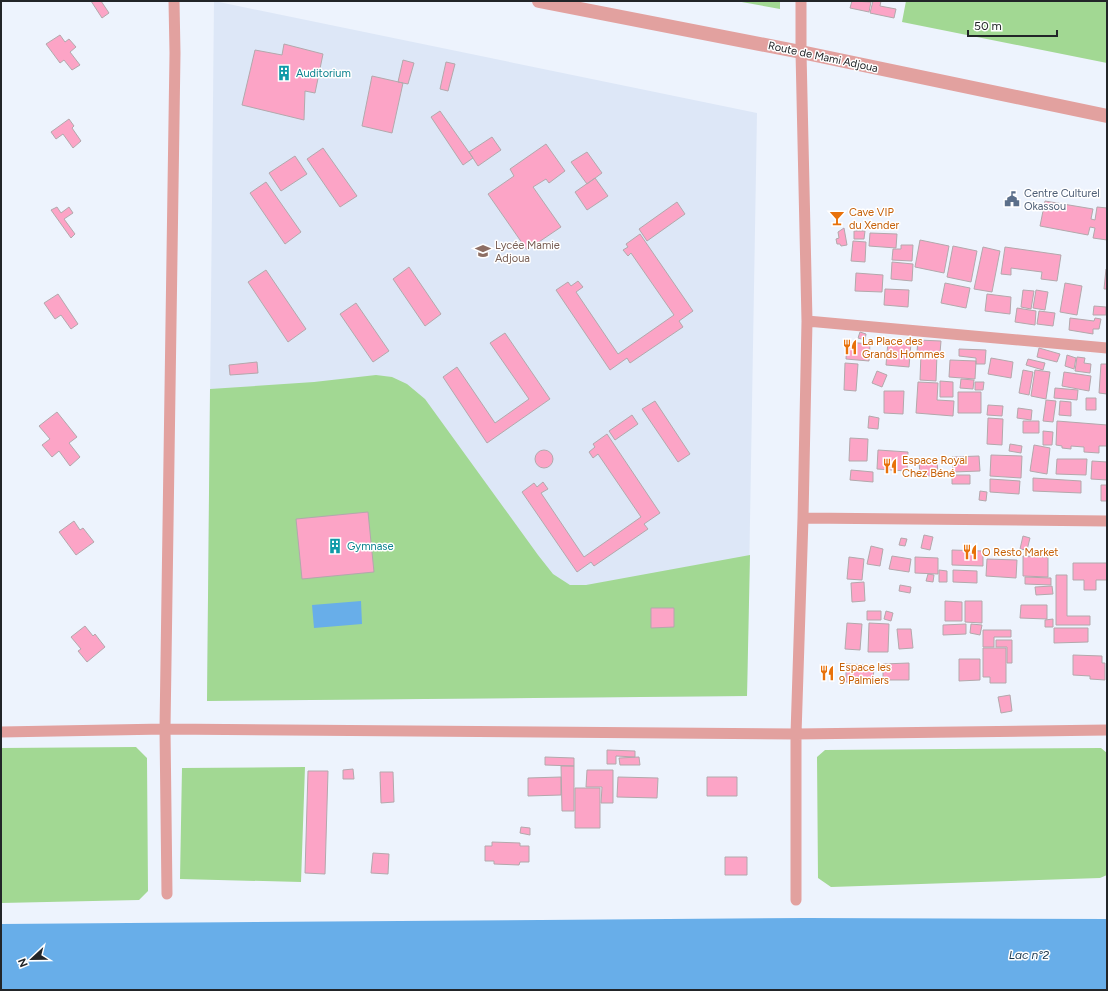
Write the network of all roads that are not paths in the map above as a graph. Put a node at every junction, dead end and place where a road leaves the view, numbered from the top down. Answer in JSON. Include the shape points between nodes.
{"nodes":[{"id":1,"x":174,"y":1,"type":"edge"},
{"id":2,"x":539,"y":1,"type":"edge"},
{"id":3,"x":801,"y":1,"type":"edge"},
{"id":4,"x":801,"y":52,"type":"junction"},
{"id":5,"x":1107,"y":116,"type":"edge"},
{"id":6,"x":807,"y":321,"type":"junction"},
{"id":7,"x":1107,"y":348,"type":"edge"},
{"id":8,"x":803,"y":518,"type":"junction"},
{"id":9,"x":1107,"y":521,"type":"edge"},
{"id":10,"x":165,"y":729,"type":"junction"},
{"id":11,"x":1107,"y":730,"type":"edge"},
{"id":12,"x":1,"y":732,"type":"edge"},
{"id":13,"x":796,"y":734,"type":"junction"},
{"id":14,"x":167,"y":894,"type":"dead end"},
{"id":15,"x":796,"y":900,"type":"dead end"}],
"edges":[{"from":1,"to":10,"type":"street"},
{"from":2,"to":4,"type":"street","name":"Route de Mami Adjoua"},
{"from":3,"to":4,"type":"street"},
{"from":4,"to":5,"type":"street","name":"Route de Mami Adjoua"},
{"from":4,"to":6,"type":"street"},
{"from":6,"to":7,"type":"street"},
{"from":6,"to":8,"type":"street"},
{"from":8,"to":9,"type":"street"},
{"from":8,"to":13,"type":"street"},
{"from":10,"to":12,"type":"street"},
{"from":10,"to":13,"type":"street"},
{"from":10,"to":14,"type":"street"},
{"from":11,"to":13,"type":"street"},
{"from":13,"to":15,"type":"street"}]}
